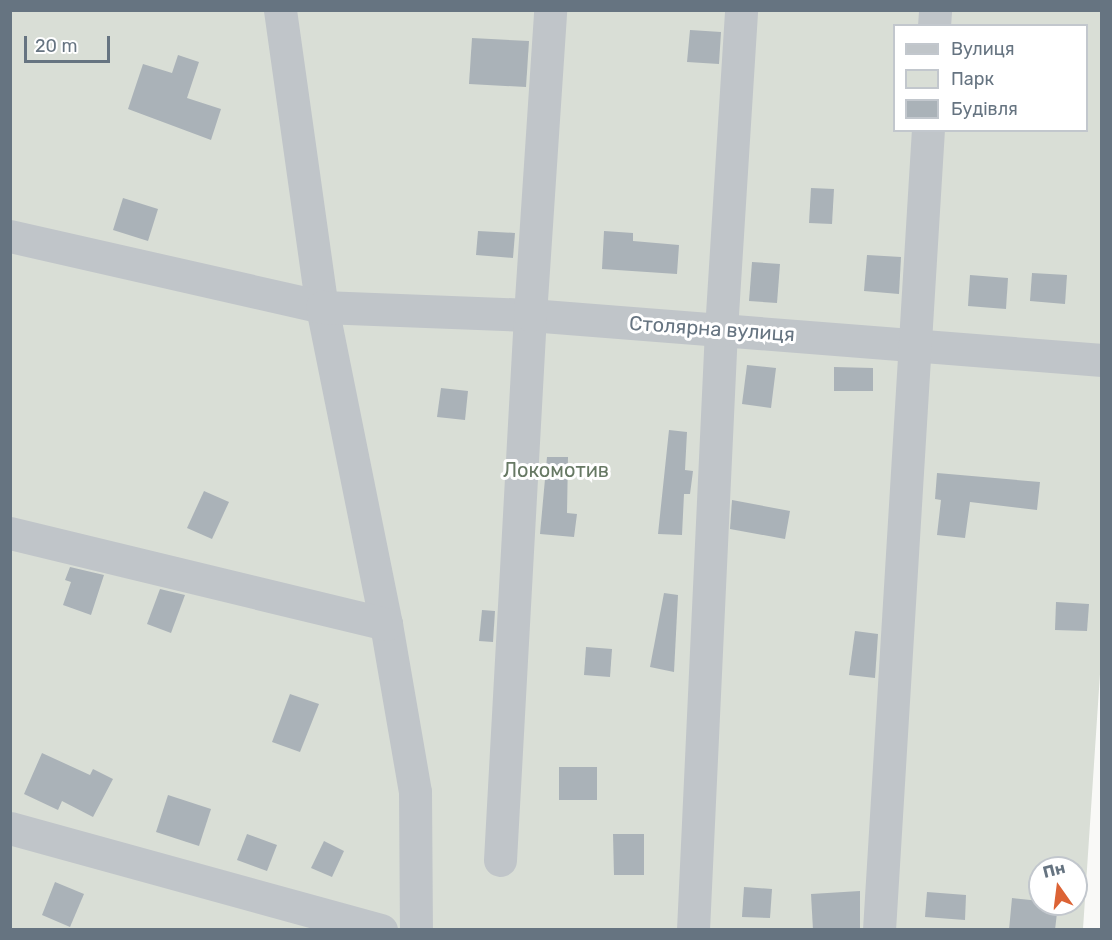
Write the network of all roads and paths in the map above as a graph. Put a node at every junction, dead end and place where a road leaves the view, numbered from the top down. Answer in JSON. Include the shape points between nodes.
{"nodes":[{"id":1,"x":280,"y":10,"type":"edge"},
{"id":2,"x":550,"y":10,"type":"edge"},
{"id":3,"x":741,"y":10,"type":"edge"},
{"id":4,"x":928,"y":132,"type":"edge"},
{"id":5,"x":10,"y":236,"type":"edge"},
{"id":6,"x":322,"y":307,"type":"junction"},
{"id":7,"x":530,"y":315,"type":"junction"},
{"id":8,"x":721,"y":330,"type":"junction"},
{"id":9,"x":915,"y":345,"type":"junction"},
{"id":10,"x":1101,"y":360,"type":"edge"},
{"id":11,"x":10,"y":533,"type":"edge"},
{"id":12,"x":386,"y":624,"type":"junction"},
{"id":13,"x":10,"y":828,"type":"edge"},
{"id":14,"x":500,"y":860,"type":"dead end"},
{"id":15,"x":406,"y":926,"type":"edge"},
{"id":16,"x":381,"y":930,"type":"edge"},
{"id":17,"x":693,"y":930,"type":"edge"},
{"id":18,"x":879,"y":930,"type":"edge"}],
"edges":[{"from":1,"to":6,"type":"street"},
{"from":2,"to":7,"type":"street"},
{"from":3,"to":8,"type":"street"},
{"from":4,"to":9,"type":"street"},
{"from":5,"to":6,"type":"street","name":"Столярна вулиця"},
{"from":6,"to":7,"type":"street","name":"Столярна вулиця"},
{"from":6,"to":12,"type":"street"},
{"from":7,"to":8,"type":"street","name":"Столярна вулиця"},
{"from":7,"to":14,"type":"street"},
{"from":8,"to":9,"type":"street","name":"Столярна вулиця"},
{"from":8,"to":17,"type":"street"},
{"from":9,"to":10,"type":"street","name":"Столярна вулиця"},
{"from":9,"to":18,"type":"street"},
{"from":11,"to":12,"type":"street"},
{"from":12,"to":15,"type":"street","via":[[415,792]]},
{"from":13,"to":16,"type":"street"}]}
